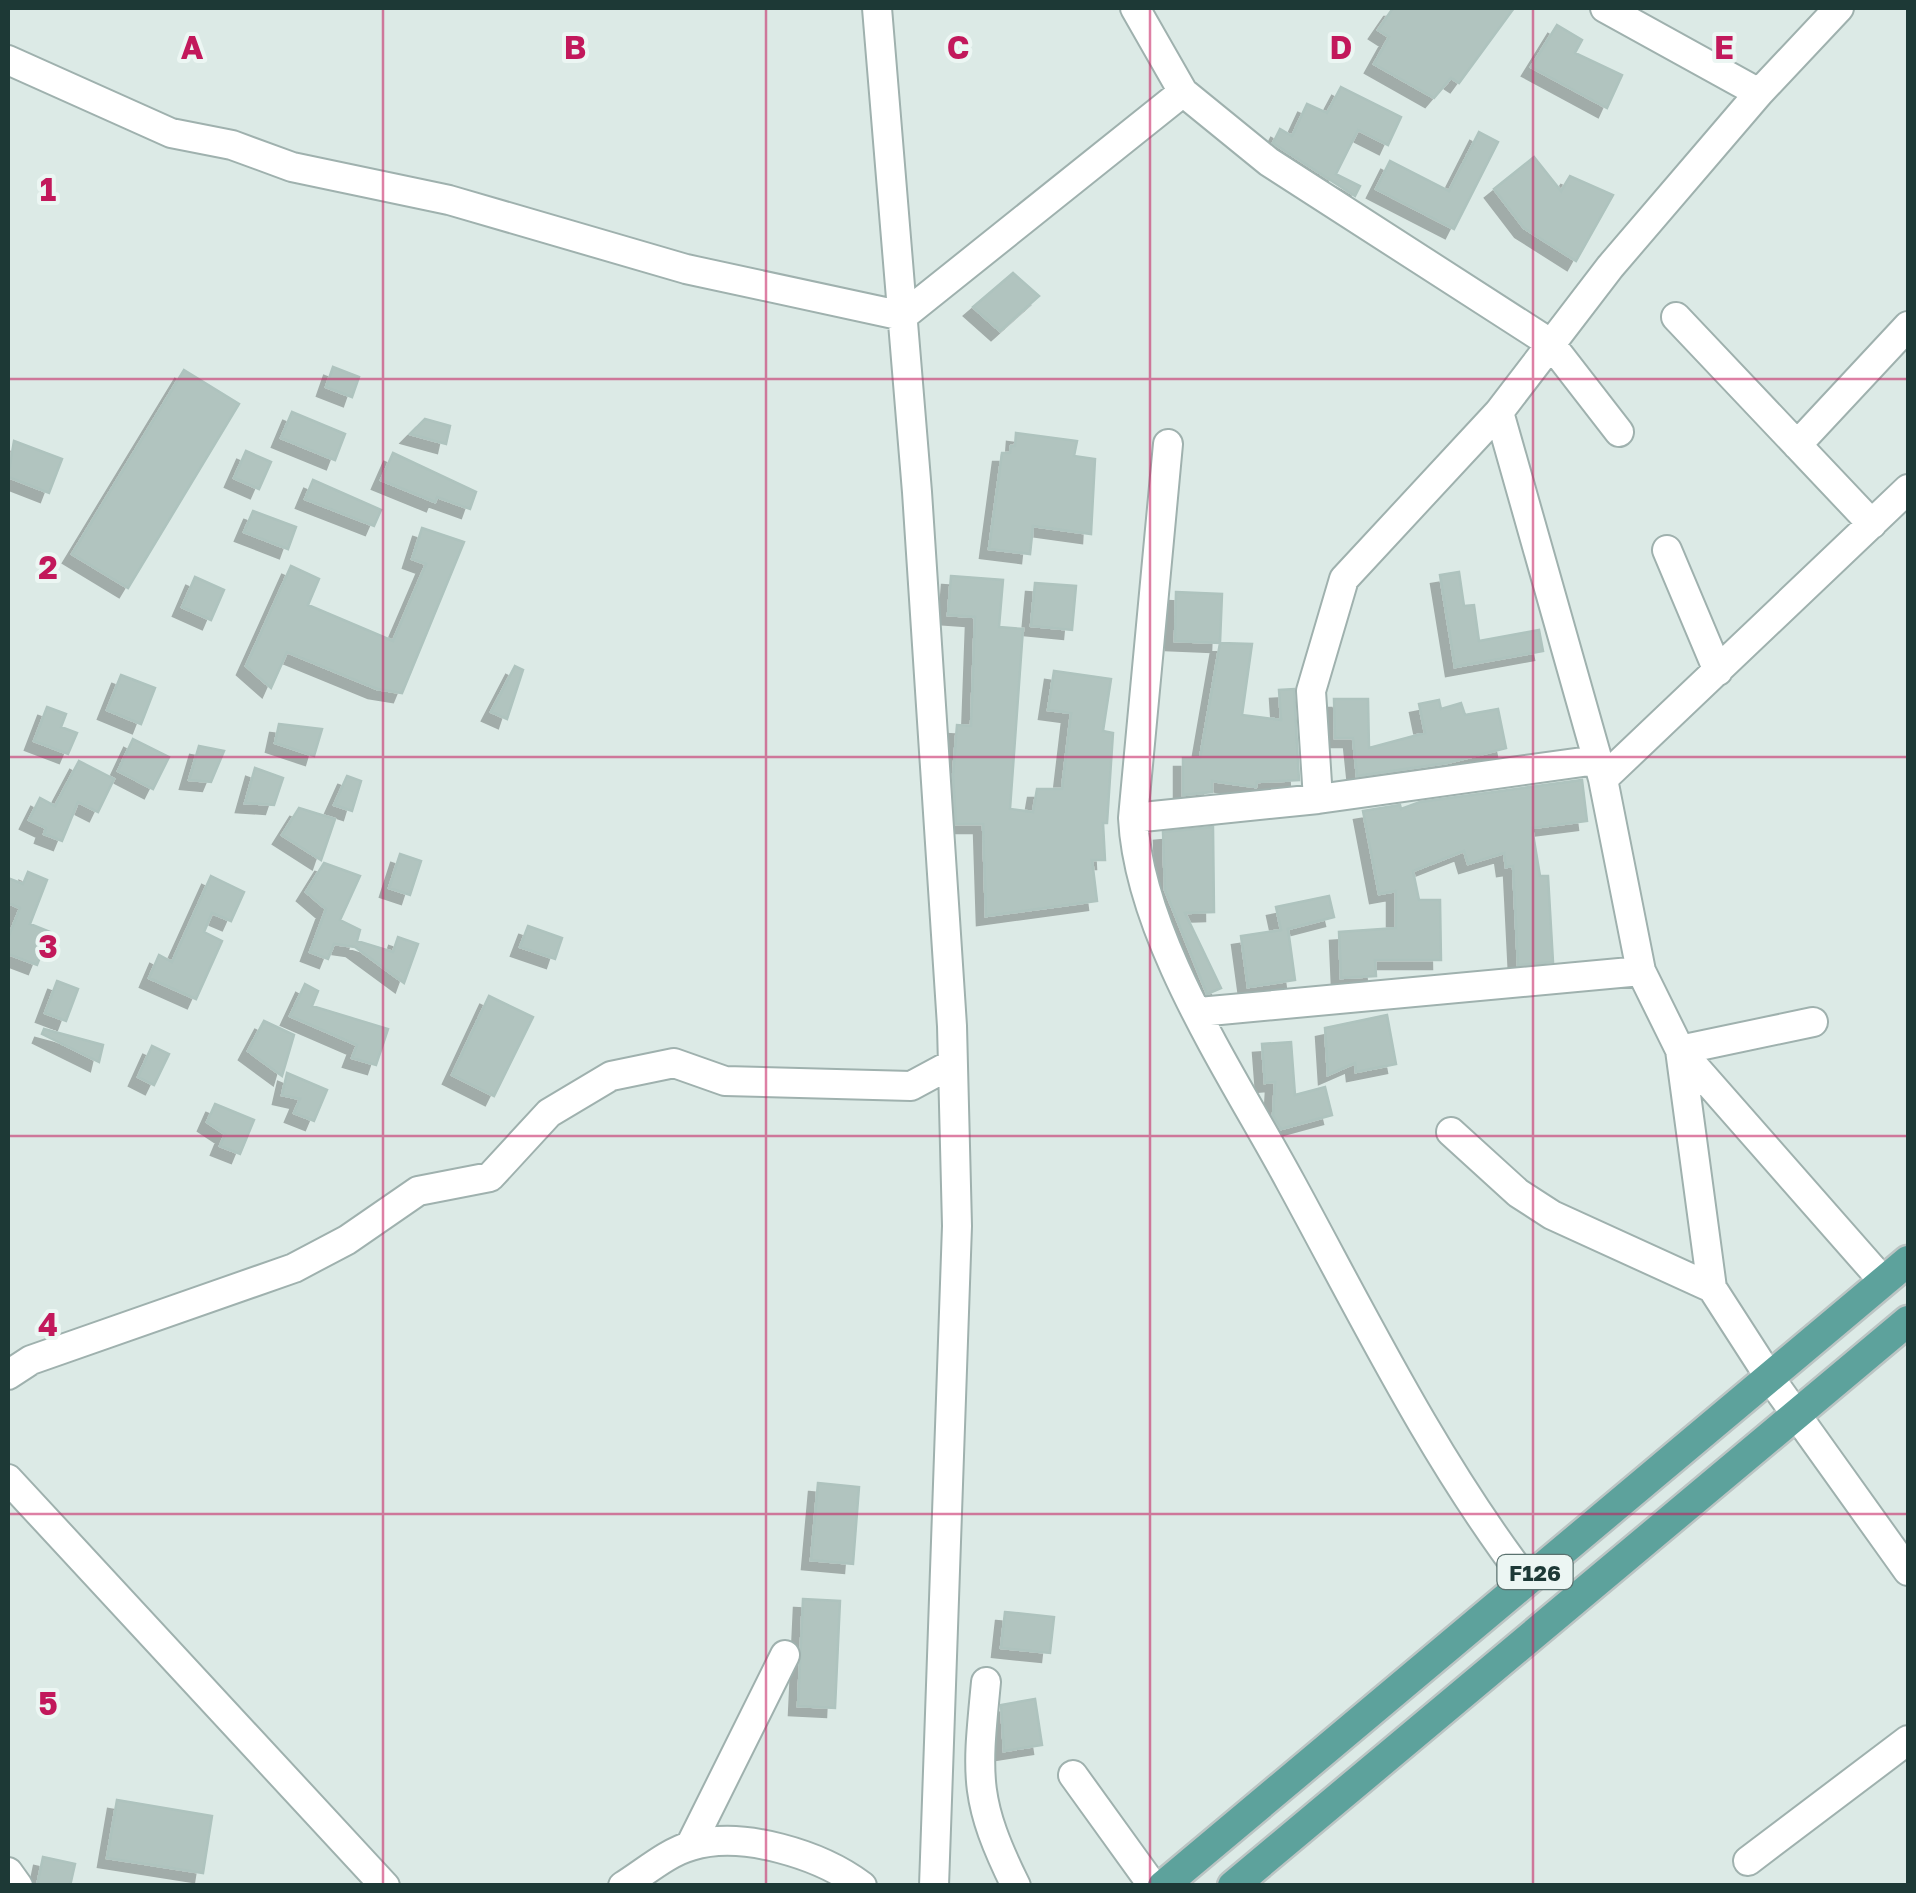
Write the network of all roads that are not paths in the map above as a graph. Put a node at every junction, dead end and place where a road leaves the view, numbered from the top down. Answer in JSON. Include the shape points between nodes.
{"nodes":[{"id":1,"x":877,"y":8,"type":"edge"},
{"id":2,"x":1135,"y":8,"type":"edge"},
{"id":3,"x":1604,"y":8,"type":"edge"},
{"id":4,"x":1839,"y":8,"type":"edge"},
{"id":5,"x":8,"y":60,"type":"edge"},
{"id":6,"x":1183,"y":92,"type":"junction"},
{"id":7,"x":1759,"y":93,"type":"junction"},
{"id":8,"x":904,"y":316,"type":"junction"},
{"id":9,"x":1676,"y":317,"type":"dead end"},
{"id":10,"x":1908,"y":326,"type":"edge"},
{"id":11,"x":1550,"y":343,"type":"junction"},
{"id":12,"x":1498,"y":412,"type":"junction"},
{"id":13,"x":1619,"y":432,"type":"dead end"},
{"id":14,"x":1168,"y":444,"type":"dead end"},
{"id":15,"x":1797,"y":445,"type":"junction"},
{"id":16,"x":1908,"y":489,"type":"edge"},
{"id":17,"x":1872,"y":524,"type":"junction"},
{"id":18,"x":1667,"y":550,"type":"dead end"},
{"id":19,"x":1718,"y":671,"type":"junction"},
{"id":20,"x":1600,"y":770,"type":"junction"},
{"id":21,"x":1318,"y":799,"type":"junction"},
{"id":22,"x":1133,"y":818,"type":"junction"},
{"id":23,"x":1641,"y":971,"type":"junction"},
{"id":24,"x":1198,"y":1012,"type":"junction"},
{"id":25,"x":1813,"y":1022,"type":"dead end"},
{"id":26,"x":1680,"y":1050,"type":"junction"},
{"id":27,"x":950,"y":1065,"type":"junction"},
{"id":28,"x":1450,"y":1132,"type":"dead end"},
{"id":29,"x":1908,"y":1262,"type":"edge"},
{"id":30,"x":1884,"y":1282,"type":"junction"},
{"id":31,"x":1712,"y":1288,"type":"junction"},
{"id":32,"x":1908,"y":1321,"type":"edge"},
{"id":33,"x":8,"y":1374,"type":"edge"},
{"id":34,"x":1770,"y":1378,"type":"junction"},
{"id":35,"x":1798,"y":1414,"type":"junction"},
{"id":36,"x":8,"y":1479,"type":"edge"},
{"id":37,"x":1908,"y":1571,"type":"edge"},
{"id":38,"x":1526,"y":1580,"type":"junction"},
{"id":39,"x":785,"y":1655,"type":"dead end"},
{"id":40,"x":986,"y":1682,"type":"dead end"},
{"id":41,"x":1908,"y":1740,"type":"edge"},
{"id":42,"x":1073,"y":1775,"type":"dead end"},
{"id":43,"x":690,"y":1846,"type":"junction"},
{"id":44,"x":1748,"y":1861,"type":"dead end"},
{"id":45,"x":8,"y":1872,"type":"edge"},
{"id":46,"x":18,"y":1886,"type":"edge"},
{"id":47,"x":385,"y":1886,"type":"edge"},
{"id":48,"x":623,"y":1886,"type":"edge"},
{"id":49,"x":862,"y":1886,"type":"edge"},
{"id":50,"x":934,"y":1886,"type":"edge"},
{"id":51,"x":1016,"y":1886,"type":"edge"},
{"id":52,"x":1152,"y":1886,"type":"edge"},
{"id":53,"x":1164,"y":1886,"type":"edge"},
{"id":54,"x":1233,"y":1886,"type":"edge"}],
"edges":[{"from":1,"to":8,"type":"street"},
{"from":2,"to":6,"type":"street"},
{"from":3,"to":7,"type":"street"},
{"from":4,"to":7,"type":"street"},
{"from":5,"to":8,"type":"street","via":[[171,133],[449,200],[686,268]]},
{"from":6,"to":8,"type":"street"},
{"from":6,"to":11,"type":"street","via":[[1269,162]]},
{"from":7,"to":11,"type":"street"},
{"from":8,"to":27,"type":"street","via":[[943,858]]},
{"from":9,"to":15,"type":"street"},
{"from":10,"to":15,"type":"street"},
{"from":11,"to":12,"type":"street"},
{"from":11,"to":13,"type":"street"},
{"from":12,"to":20,"type":"street"},
{"from":12,"to":21,"type":"street","via":[[1354,565],[1336,595],[1311,690]]},
{"from":14,"to":22,"type":"street"},
{"from":15,"to":17,"type":"street"},
{"from":16,"to":17,"type":"street"},
{"from":17,"to":19,"type":"street"},
{"from":18,"to":19,"type":"street"},
{"from":19,"to":20,"type":"street"},
{"from":20,"to":21,"type":"street"},
{"from":20,"to":23,"type":"street"},
{"from":21,"to":22,"type":"street"},
{"from":22,"to":24,"type":"street","via":[[1135,860],[1148,905]]},
{"from":23,"to":24,"type":"street"},
{"from":23,"to":26,"type":"street"},
{"from":24,"to":38,"type":"street","via":[[1397,1378]]},
{"from":25,"to":26,"type":"street"},
{"from":26,"to":30,"type":"street"},
{"from":26,"to":31,"type":"street"},
{"from":27,"to":33,"type":"street","via":[[911,1086],[726,1080],[674,1064],[612,1076],[549,1114],[490,1177],[418,1191],[294,1268],[30,1360]]},
{"from":27,"to":50,"type":"street","via":[[956,1226]]},
{"from":28,"to":31,"type":"street","via":[[1552,1215]]},
{"from":29,"to":30,"type":"main road","number":"F126"},
{"from":30,"to":34,"type":"main road","number":"F126"},
{"from":31,"to":34,"type":"street"},
{"from":32,"to":35,"type":"main road","number":"F126"},
{"from":34,"to":35,"type":"street"},
{"from":34,"to":38,"type":"main road","number":"F126"},
{"from":35,"to":37,"type":"street"},
{"from":35,"to":54,"type":"main road","number":"F126"},
{"from":36,"to":47,"type":"street"},
{"from":38,"to":53,"type":"main road","number":"F126"},
{"from":39,"to":43,"type":"street"},
{"from":40,"to":51,"type":"street","via":[[980,1800]]},
{"from":41,"to":44,"type":"street"},
{"from":42,"to":52,"type":"street"},
{"from":43,"to":48,"type":"street"},
{"from":43,"to":49,"type":"street","via":[[742,1842],[796,1852]]},
{"from":45,"to":46,"type":"street"}]}
